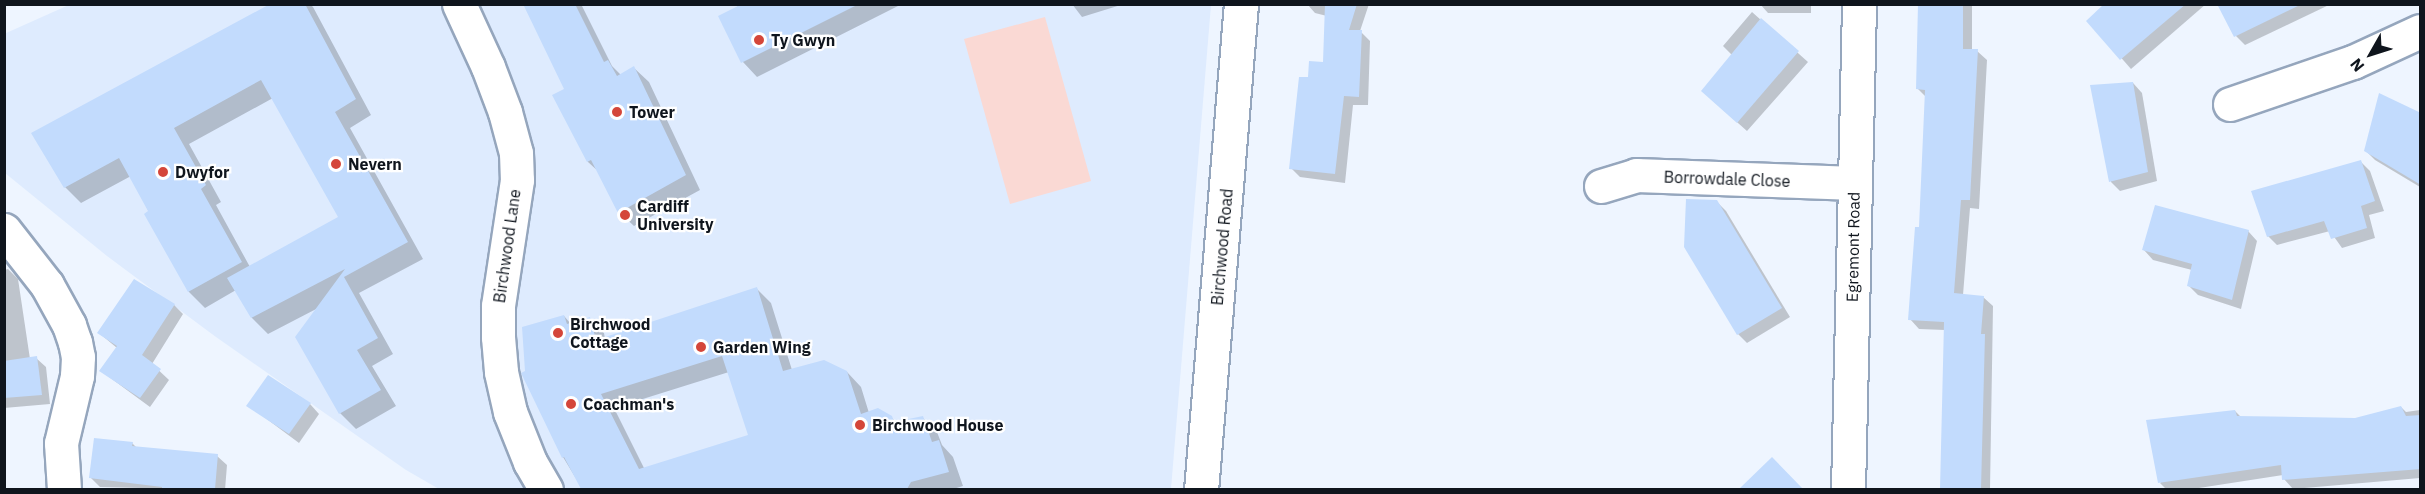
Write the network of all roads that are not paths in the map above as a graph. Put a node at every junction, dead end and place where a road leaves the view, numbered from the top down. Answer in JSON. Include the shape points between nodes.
{"nodes":[{"id":1,"x":459,"y":4,"type":"edge"},
{"id":2,"x":1241,"y":4,"type":"edge"},
{"id":3,"x":1859,"y":4,"type":"edge"},
{"id":4,"x":2421,"y":31,"type":"edge"},
{"id":5,"x":2230,"y":105,"type":"dead end"},
{"id":6,"x":1855,"y":183,"type":"junction"},
{"id":7,"x":1601,"y":186,"type":"dead end"},
{"id":8,"x":4,"y":230,"type":"edge"},
{"id":9,"x":64,"y":489,"type":"edge"},
{"id":10,"x":546,"y":489,"type":"edge"},
{"id":11,"x":1201,"y":489,"type":"edge"},
{"id":12,"x":1848,"y":489,"type":"edge"}],
"edges":[{"from":1,"to":10,"type":"street","name":"Birchwood Lane","via":[[495,85],[516,153],[517,180],[498,306],[501,372],[510,412],[530,462]]},
{"from":2,"to":11,"type":"street","name":"Birchwood Road"},
{"from":3,"to":6,"type":"street","name":"Egremont Road"},
{"from":4,"to":5,"type":"street","via":[[2354,62]]},
{"from":6,"to":7,"type":"street","name":"Borrowdale Close","via":[[1636,175]]},
{"from":6,"to":12,"type":"street","name":"Egremont Road"},
{"from":8,"to":9,"type":"street","via":[[59,304],[78,357],[78,376],[61,443]]}]}
